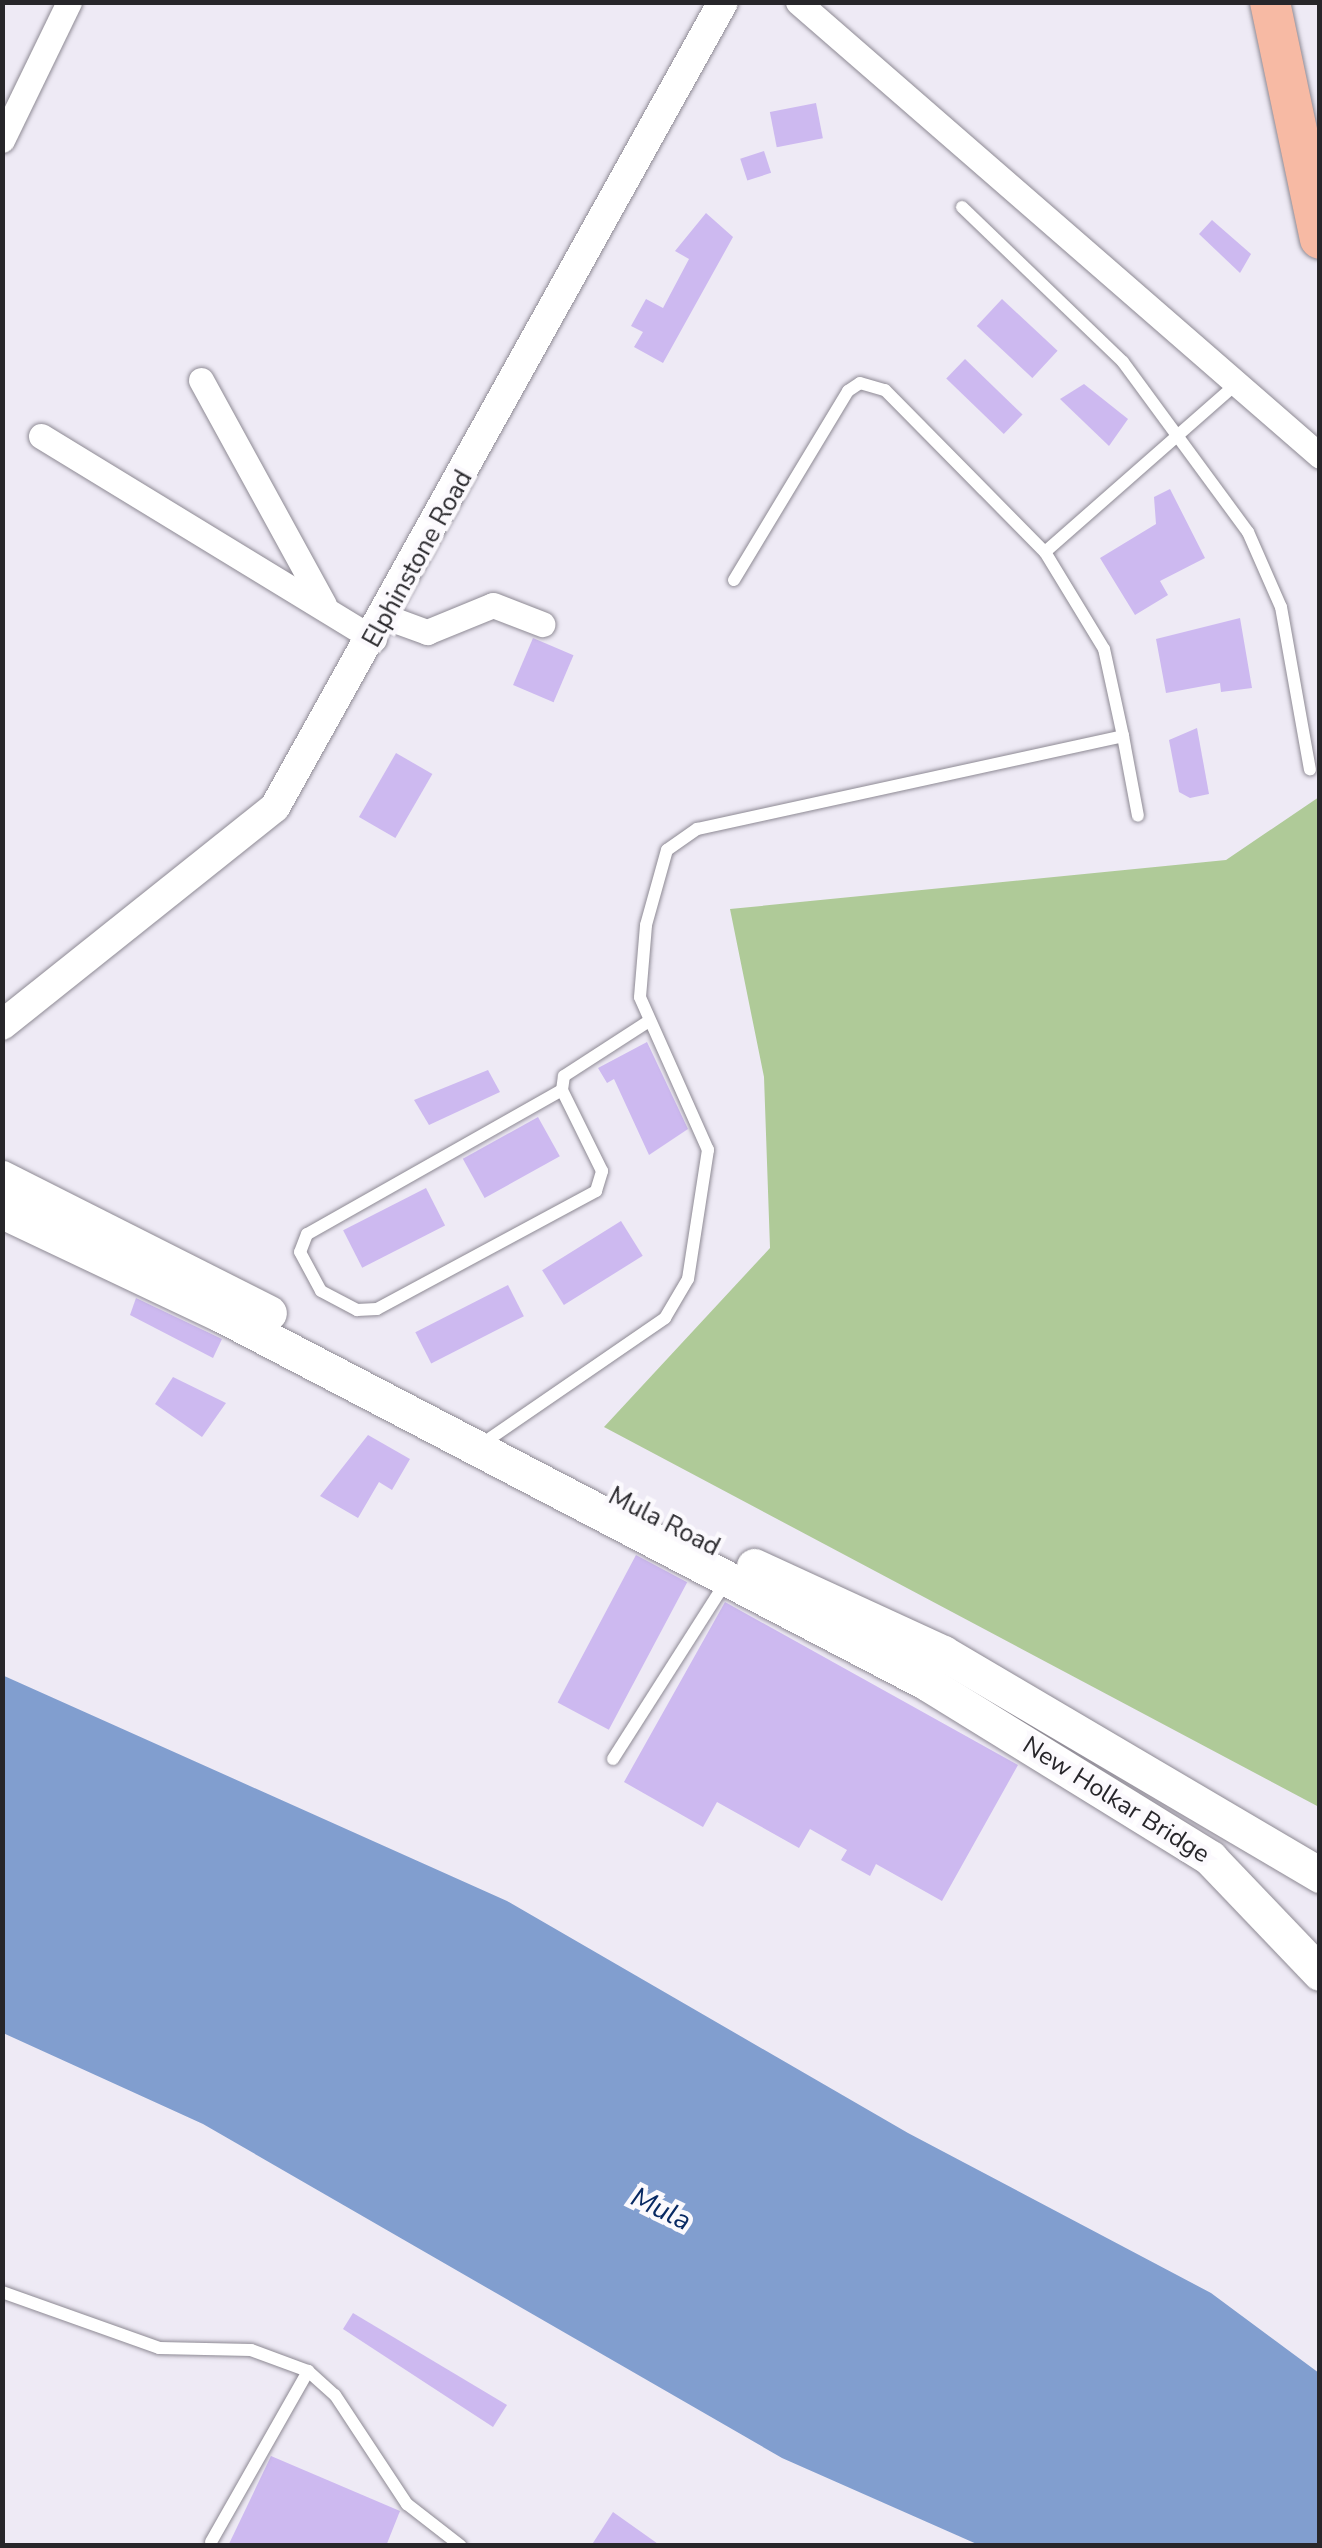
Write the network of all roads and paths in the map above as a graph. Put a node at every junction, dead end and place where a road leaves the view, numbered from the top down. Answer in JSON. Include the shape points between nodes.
{"nodes":[{"id":1,"x":69,"y":2,"type":"edge"},
{"id":2,"x":723,"y":2,"type":"edge"},
{"id":3,"x":798,"y":2,"type":"edge"},
{"id":4,"x":1270,"y":2,"type":"edge"},
{"id":5,"x":1292,"y":2,"type":"edge"},
{"id":6,"x":1320,"y":123,"type":"edge"},
{"id":7,"x":2,"y":140,"type":"edge"},
{"id":8,"x":962,"y":208,"type":"dead end"},
{"id":9,"x":1320,"y":239,"type":"edge"},
{"id":10,"x":200,"y":380,"type":"dead end"},
{"id":11,"x":1234,"y":386,"type":"junction"},
{"id":12,"x":1181,"y":435,"type":"junction"},
{"id":13,"x":41,"y":436,"type":"dead end"},
{"id":14,"x":1320,"y":456,"type":"edge"},
{"id":15,"x":1045,"y":552,"type":"junction"},
{"id":16,"x":734,"y":580,"type":"dead end"},
{"id":17,"x":326,"y":610,"type":"junction"},
{"id":18,"x":542,"y":624,"type":"dead end"},
{"id":19,"x":380,"y":628,"type":"junction"},
{"id":20,"x":1122,"y":736,"type":"junction"},
{"id":21,"x":1310,"y":769,"type":"dead end"},
{"id":22,"x":1138,"y":816,"type":"dead end"},
{"id":23,"x":649,"y":1022,"type":"junction"},
{"id":24,"x":2,"y":1025,"type":"edge"},
{"id":25,"x":562,"y":1090,"type":"junction"},
{"id":26,"x":2,"y":1178,"type":"edge"},
{"id":27,"x":2,"y":1211,"type":"edge"},
{"id":28,"x":130,"y":1256,"type":"junction"},
{"id":29,"x":483,"y":1442,"type":"junction"},
{"id":30,"x":734,"y":1569,"type":"junction"},
{"id":31,"x":886,"y":1650,"type":"junction"},
{"id":32,"x":613,"y":1759,"type":"dead end"},
{"id":33,"x":1320,"y":1875,"type":"edge"},
{"id":34,"x":1320,"y":1974,"type":"edge"},
{"id":35,"x":2,"y":2292,"type":"edge"},
{"id":36,"x":308,"y":2371,"type":"junction"},
{"id":37,"x":211,"y":2542,"type":"dead end"},
{"id":38,"x":461,"y":2546,"type":"edge"}],
"edges":[{"from":1,"to":7,"type":"street"},
{"from":2,"to":19,"type":"street","name":"Elphinstone Road"},
{"from":3,"to":11,"type":"street"},
{"from":4,"to":9,"type":"main road"},
{"from":5,"to":6,"type":"main road"},
{"from":8,"to":12,"type":"lane","via":[[1074,310]]},
{"from":10,"to":17,"type":"street"},
{"from":11,"to":12,"type":"lane"},
{"from":11,"to":14,"type":"street"},
{"from":12,"to":15,"type":"lane"},
{"from":12,"to":21,"type":"lane","via":[[1268,570]]},
{"from":13,"to":17,"type":"street"},
{"from":15,"to":16,"type":"lane","via":[[885,390],[860,382],[848,391]]},
{"from":15,"to":20,"type":"lane","via":[[1104,649]]},
{"from":17,"to":19,"type":"street"},
{"from":18,"to":19,"type":"street","via":[[493,605],[427,632]]},
{"from":19,"to":24,"type":"street","name":"Elphinstone Road","via":[[275,807]]},
{"from":20,"to":22,"type":"lane"},
{"from":20,"to":23,"type":"lane","via":[[681,836],[667,850],[646,925],[640,996]]},
{"from":23,"to":25,"type":"lane","via":[[578,1064]]},
{"from":23,"to":29,"type":"lane","via":[[702,1122],[708,1150],[684,1291],[665,1318]]},
{"from":25,"to":25,"type":"lane","via":[[602,1171],[596,1191],[377,1308],[358,1310],[321,1291],[300,1252],[307,1234]]},
{"from":26,"to":28,"type":"main road","name":"Mula Road"},
{"from":27,"to":28,"type":"main road","name":"Mula Road"},
{"from":28,"to":29,"type":"main road","name":"Mula Road"},
{"from":29,"to":30,"type":"main road","name":"Mula Road"},
{"from":30,"to":31,"type":"main road","name":"Mula Road"},
{"from":30,"to":32,"type":"lane"},
{"from":31,"to":33,"type":"main road","name":"Mula Road"},
{"from":31,"to":34,"type":"main road","name":"New Holkar Bridge","via":[[1210,1858]]},
{"from":35,"to":36,"type":"lane","via":[[159,2348],[251,2350]]},
{"from":36,"to":37,"type":"lane"},
{"from":36,"to":38,"type":"lane","via":[[334,2395],[406,2504]]}]}
